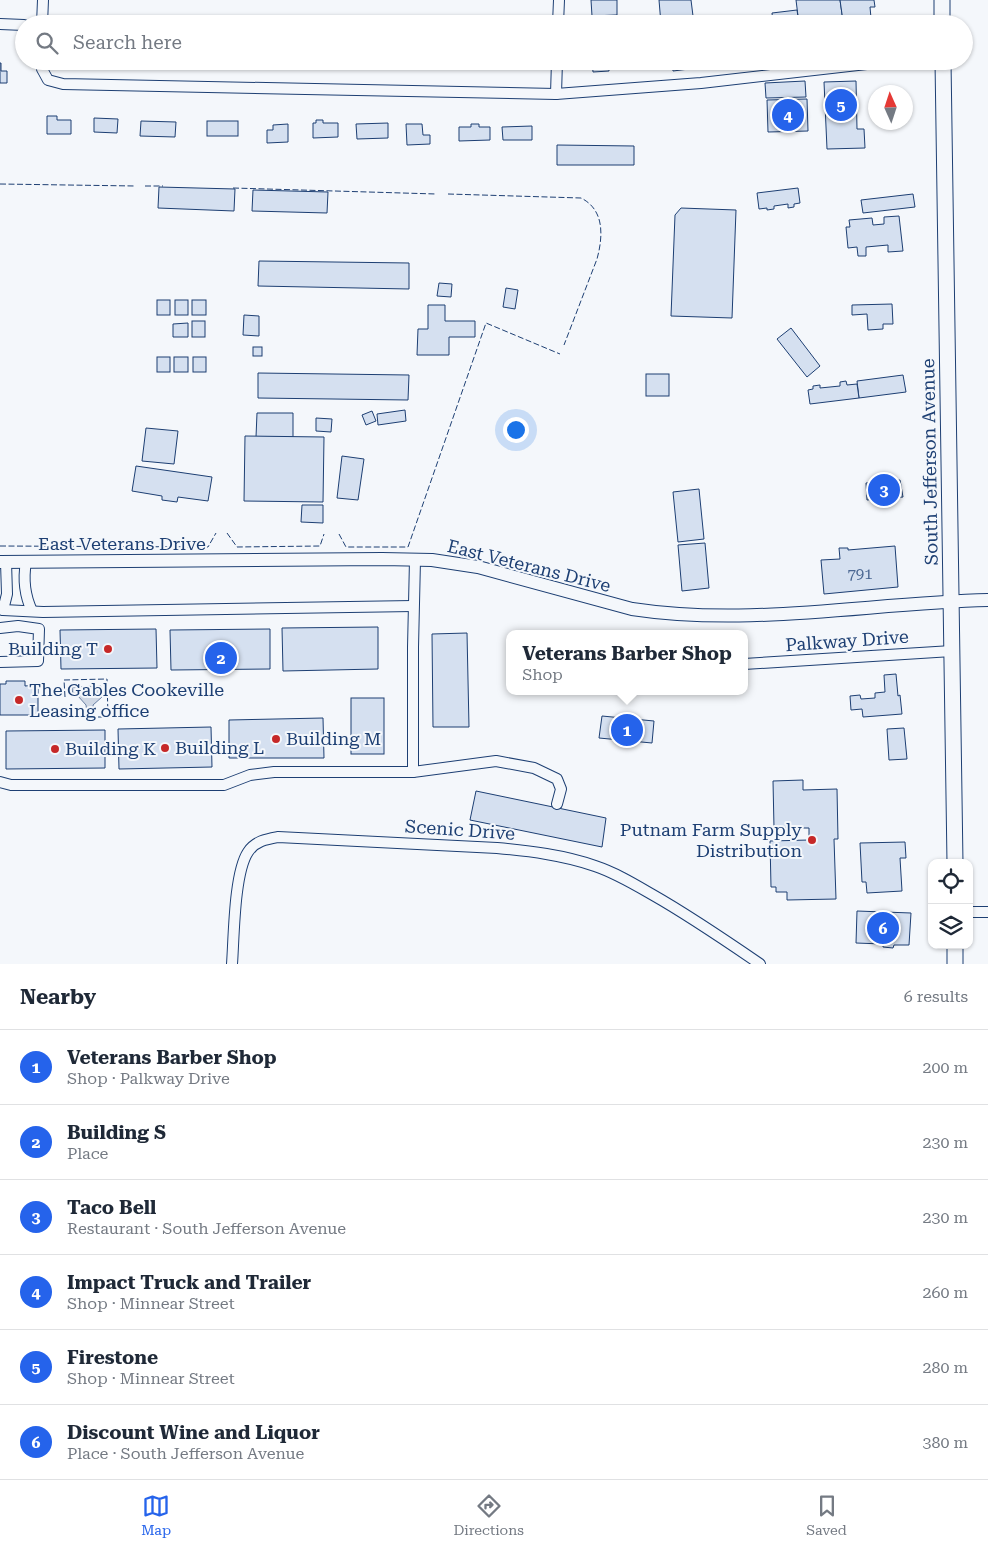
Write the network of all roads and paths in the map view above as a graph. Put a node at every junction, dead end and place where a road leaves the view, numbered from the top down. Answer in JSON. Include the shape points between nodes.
{"nodes":[{"id":1,"x":43,"y":0,"type":"edge"},
{"id":2,"x":559,"y":0,"type":"edge"},
{"id":3,"x":942,"y":0,"type":"edge"},
{"id":4,"x":42,"y":15,"type":"edge"},
{"id":5,"x":558,"y":15,"type":"edge"},
{"id":6,"x":942,"y":15,"type":"edge"},
{"id":7,"x":0,"y":24,"type":"edge"},
{"id":8,"x":15,"y":25,"type":"edge"},
{"id":9,"x":43,"y":70,"type":"edge"},
{"id":10,"x":557,"y":70,"type":"edge"},
{"id":11,"x":814,"y":70,"type":"edge"},
{"id":12,"x":943,"y":70,"type":"edge"},
{"id":13,"x":556,"y":94,"type":"junction"},
{"id":14,"x":415,"y":560,"type":"junction"},
{"id":15,"x":3,"y":562,"type":"edge"},
{"id":16,"x":26,"y":562,"type":"junction"},
{"id":17,"x":988,"y":600,"type":"edge"},
{"id":18,"x":951,"y":601,"type":"junction"},
{"id":19,"x":414,"y":606,"type":"junction"},
{"id":20,"x":1,"y":609,"type":"edge"},
{"id":21,"x":19,"y":611,"type":"junction"},
{"id":22,"x":32,"y":611,"type":"junction"},
{"id":23,"x":18,"y":626,"type":"junction"},
{"id":24,"x":0,"y":628,"type":"edge"},
{"id":25,"x":952,"y":651,"type":"junction"},
{"id":26,"x":0,"y":662,"type":"edge"},
{"id":27,"x":748,"y":664,"type":"edge"},
{"id":28,"x":413,"y":772,"type":"junction"},
{"id":29,"x":0,"y":782,"type":"edge"},
{"id":30,"x":557,"y":804,"type":"dead end"},
{"id":31,"x":955,"y":859,"type":"edge"},
{"id":32,"x":973,"y":912,"type":"edge"},
{"id":33,"x":988,"y":912,"type":"edge"},
{"id":34,"x":955,"y":949,"type":"edge"},
{"id":35,"x":232,"y":964,"type":"edge"},
{"id":36,"x":760,"y":964,"type":"edge"},
{"id":37,"x":955,"y":964,"type":"edge"}],
"edges":[{"from":1,"to":4,"type":"street"},
{"from":2,"to":5,"type":"street"},
{"from":3,"to":6,"type":"main road"},
{"from":7,"to":8,"type":"street"},
{"from":9,"to":13,"type":"street","via":[[48,80],[63,84]]},
{"from":10,"to":13,"type":"street"},
{"from":11,"to":13,"type":"street"},
{"from":12,"to":18,"type":"main road","name":"South Jefferson Avenue"},
{"from":14,"to":16,"type":"street","name":"East Veterans Drive"},
{"from":14,"to":18,"type":"street","name":"East Veterans Drive","via":[[478,567],[632,609],[664,613],[750,616]]},
{"from":14,"to":19,"type":"street"},
{"from":15,"to":16,"type":"street","name":"East Veterans Drive"},
{"from":15,"to":20,"type":"street","via":[[7,594]]},
{"from":16,"to":22,"type":"street","via":[[26,598]]},
{"from":17,"to":18,"type":"street","name":"East Veterans Drive"},
{"from":18,"to":25,"type":"main road","name":"South Jefferson Avenue"},
{"from":19,"to":22,"type":"street"},
{"from":19,"to":28,"type":"street"},
{"from":20,"to":21,"type":"street"},
{"from":21,"to":22,"type":"street"},
{"from":21,"to":23,"type":"street"},
{"from":23,"to":24,"type":"street"},
{"from":23,"to":26,"type":"street","via":[[39,629],[38,661]]},
{"from":25,"to":27,"type":"street","name":"Palkway Drive"},
{"from":25,"to":31,"type":"main road","name":"South Jefferson Avenue"},
{"from":28,"to":29,"type":"street","via":[[274,772],[250,774],[224,785],[21,785]]},
{"from":28,"to":30,"type":"street","via":[[496,761],[534,768],[557,779],[561,789]]},
{"from":32,"to":33,"type":"street"},
{"from":34,"to":37,"type":"main road"},
{"from":35,"to":36,"type":"street","name":"Scenic Drive","via":[[238,879],[248,852],[261,840],[278,836],[497,848],[584,863],[638,886]]}]}
